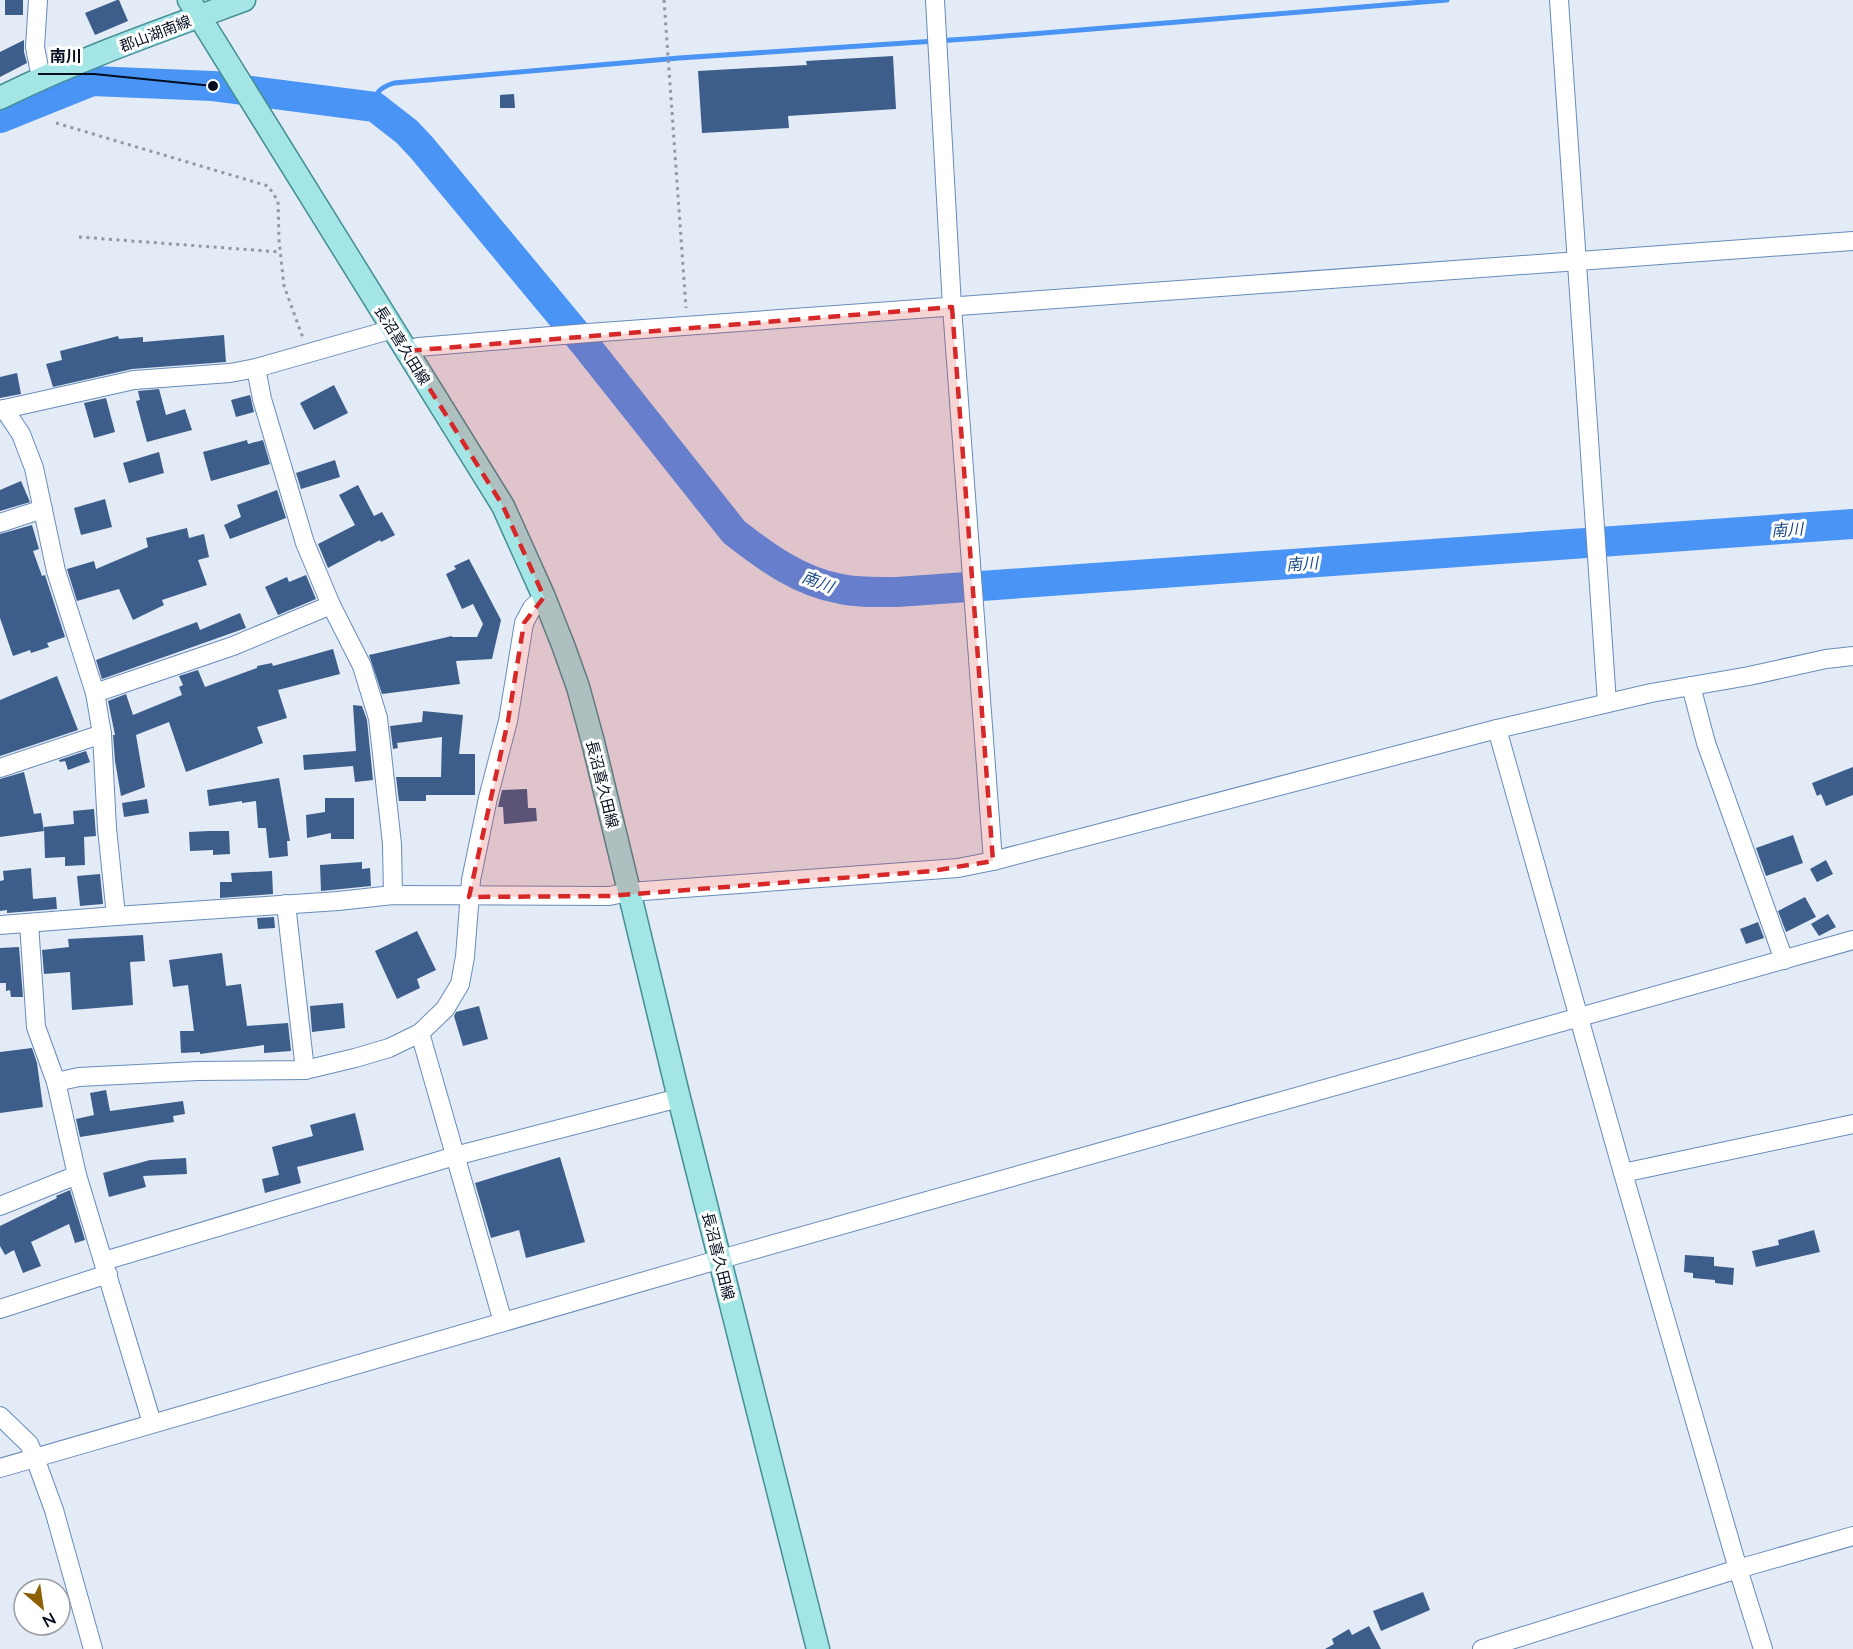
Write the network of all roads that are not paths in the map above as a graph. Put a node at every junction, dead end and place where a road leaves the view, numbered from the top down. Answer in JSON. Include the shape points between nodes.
{"nodes":[{"id":1,"x":38,"y":0,"type":"edge"},
{"id":2,"x":244,"y":0,"type":"edge"},
{"id":3,"x":935,"y":0,"type":"edge"},
{"id":4,"x":1558,"y":0,"type":"edge"},
{"id":5,"x":200,"y":17,"type":"edge"},
{"id":6,"x":41,"y":78,"type":"junction"},
{"id":7,"x":0,"y":98,"type":"edge"},
{"id":8,"x":1853,"y":241,"type":"edge"},
{"id":9,"x":1576,"y":261,"type":"junction"},
{"id":10,"x":952,"y":307,"type":"junction"},
{"id":11,"x":393,"y":329,"type":"junction"},
{"id":12,"x":406,"y":351,"type":"junction"},
{"id":13,"x":256,"y":368,"type":"junction"},
{"id":14,"x":2,"y":409,"type":"edge"},
{"id":15,"x":43,"y":509,"type":"junction"},
{"id":16,"x":0,"y":522,"type":"edge"},
{"id":17,"x":544,"y":597,"type":"junction"},
{"id":18,"x":331,"y":605,"type":"junction"},
{"id":19,"x":1853,"y":656,"type":"edge"},
{"id":20,"x":1691,"y":686,"type":"junction"},
{"id":21,"x":95,"y":693,"type":"junction"},
{"id":22,"x":1607,"y":703,"type":"junction"},
{"id":23,"x":1497,"y":729,"type":"junction"},
{"id":24,"x":102,"y":734,"type":"junction"},
{"id":25,"x":0,"y":768,"type":"edge"},
{"id":26,"x":993,"y":861,"type":"junction"},
{"id":27,"x":629,"y":892,"type":"junction"},
{"id":28,"x":393,"y":896,"type":"junction"},
{"id":29,"x":469,"y":897,"type":"junction"},
{"id":30,"x":286,"y":904,"type":"junction"},
{"id":31,"x":116,"y":915,"type":"junction"},
{"id":32,"x":28,"y":923,"type":"junction"},
{"id":33,"x":0,"y":925,"type":"edge"},
{"id":34,"x":1853,"y":940,"type":"edge"},
{"id":35,"x":1784,"y":960,"type":"junction"},
{"id":36,"x":1579,"y":1017,"type":"junction"},
{"id":37,"x":420,"y":1033,"type":"junction"},
{"id":38,"x":305,"y":1070,"type":"junction"},
{"id":39,"x":56,"y":1082,"type":"junction"},
{"id":40,"x":679,"y":1098,"type":"junction"},
{"id":41,"x":1853,"y":1124,"type":"edge"},
{"id":42,"x":455,"y":1156,"type":"junction"},
{"id":43,"x":1623,"y":1173,"type":"junction"},
{"id":44,"x":77,"y":1174,"type":"junction"},
{"id":45,"x":0,"y":1206,"type":"edge"},
{"id":46,"x":720,"y":1259,"type":"junction"},
{"id":47,"x":106,"y":1268,"type":"junction"},
{"id":48,"x":0,"y":1309,"type":"edge"},
{"id":49,"x":503,"y":1322,"type":"junction"},
{"id":50,"x":0,"y":1416,"type":"edge"},
{"id":51,"x":152,"y":1423,"type":"junction"},
{"id":52,"x":35,"y":1458,"type":"junction"},
{"id":53,"x":0,"y":1468,"type":"edge"},
{"id":54,"x":1853,"y":1536,"type":"edge"},
{"id":55,"x":1738,"y":1569,"type":"junction"},
{"id":56,"x":93,"y":1649,"type":"edge"},
{"id":57,"x":818,"y":1649,"type":"edge"},
{"id":58,"x":1482,"y":1649,"type":"edge"},
{"id":59,"x":1763,"y":1649,"type":"edge"}],
"edges":[{"from":1,"to":6,"type":"street","via":[[35,47]]},
{"from":2,"to":5,"type":"main road","name":"郡山湖南線"},
{"from":3,"to":10,"type":"street"},
{"from":4,"to":9,"type":"street"},
{"from":5,"to":6,"type":"main road","name":"郡山湖南線"},
{"from":5,"to":11,"type":"main road","name":"長沼喜久田線"},
{"from":6,"to":7,"type":"main road","name":"郡山湖南線"},
{"from":8,"to":9,"type":"street"},
{"from":9,"to":10,"type":"street"},
{"from":9,"to":22,"type":"street"},
{"from":10,"to":12,"type":"street","via":[[588,333]]},
{"from":10,"to":26,"type":"street"},
{"from":11,"to":12,"type":"main road","name":"長沼喜久田線"},
{"from":11,"to":13,"type":"street"},
{"from":12,"to":17,"type":"main road","name":"長沼喜久田線","via":[[503,506]]},
{"from":13,"to":14,"type":"street","via":[[134,380]]},
{"from":13,"to":18,"type":"street","via":[[305,543]]},
{"from":14,"to":15,"type":"street","via":[[21,434]]},
{"from":15,"to":16,"type":"street"},
{"from":15,"to":21,"type":"street","via":[[56,571]]},
{"from":17,"to":27,"type":"main road","name":"長沼喜久田線","via":[[578,687]]},
{"from":17,"to":29,"type":"street","via":[[524,623],[508,721]]},
{"from":18,"to":21,"type":"street","via":[[233,646]]},
{"from":18,"to":28,"type":"street","via":[[362,666],[378,718],[392,844]]},
{"from":19,"to":20,"type":"street"},
{"from":20,"to":22,"type":"street"},
{"from":20,"to":35,"type":"street","via":[[1706,743]]},
{"from":21,"to":24,"type":"street"},
{"from":22,"to":23,"type":"street"},
{"from":23,"to":26,"type":"street"},
{"from":23,"to":36,"type":"street"},
{"from":24,"to":25,"type":"street"},
{"from":24,"to":31,"type":"street","via":[[106,828]]},
{"from":26,"to":27,"type":"street","via":[[932,871]]},
{"from":27,"to":29,"type":"street","via":[[609,896]]},
{"from":27,"to":40,"type":"main road","name":"長沼喜久田線"},
{"from":28,"to":29,"type":"street"},
{"from":28,"to":30,"type":"street"},
{"from":29,"to":37,"type":"street","via":[[460,984],[445,1008]]},
{"from":30,"to":31,"type":"street"},
{"from":30,"to":38,"type":"street"},
{"from":31,"to":32,"type":"street"},
{"from":32,"to":33,"type":"street"},
{"from":32,"to":39,"type":"street","via":[[36,1027]]},
{"from":34,"to":35,"type":"street"},
{"from":35,"to":36,"type":"street"},
{"from":36,"to":43,"type":"street"},
{"from":36,"to":46,"type":"street"},
{"from":37,"to":38,"type":"street","via":[[389,1048]]},
{"from":37,"to":42,"type":"street"},
{"from":38,"to":39,"type":"street","via":[[198,1071],[79,1077]]},
{"from":39,"to":44,"type":"street"},
{"from":40,"to":42,"type":"street"},
{"from":40,"to":46,"type":"main road","name":"長沼喜久田線"},
{"from":41,"to":43,"type":"street"},
{"from":42,"to":47,"type":"street"},
{"from":42,"to":49,"type":"street"},
{"from":43,"to":55,"type":"street"},
{"from":44,"to":45,"type":"street"},
{"from":44,"to":47,"type":"street"},
{"from":46,"to":49,"type":"street"},
{"from":46,"to":57,"type":"main road","name":"長沼喜久田線"},
{"from":47,"to":48,"type":"street"},
{"from":47,"to":51,"type":"street"},
{"from":49,"to":51,"type":"street"},
{"from":50,"to":52,"type":"street","via":[[29,1444]]},
{"from":51,"to":52,"type":"street"},
{"from":52,"to":53,"type":"street"},
{"from":52,"to":56,"type":"street","via":[[54,1509]]},
{"from":54,"to":55,"type":"street"},
{"from":55,"to":58,"type":"street"},
{"from":55,"to":59,"type":"street"}]}
